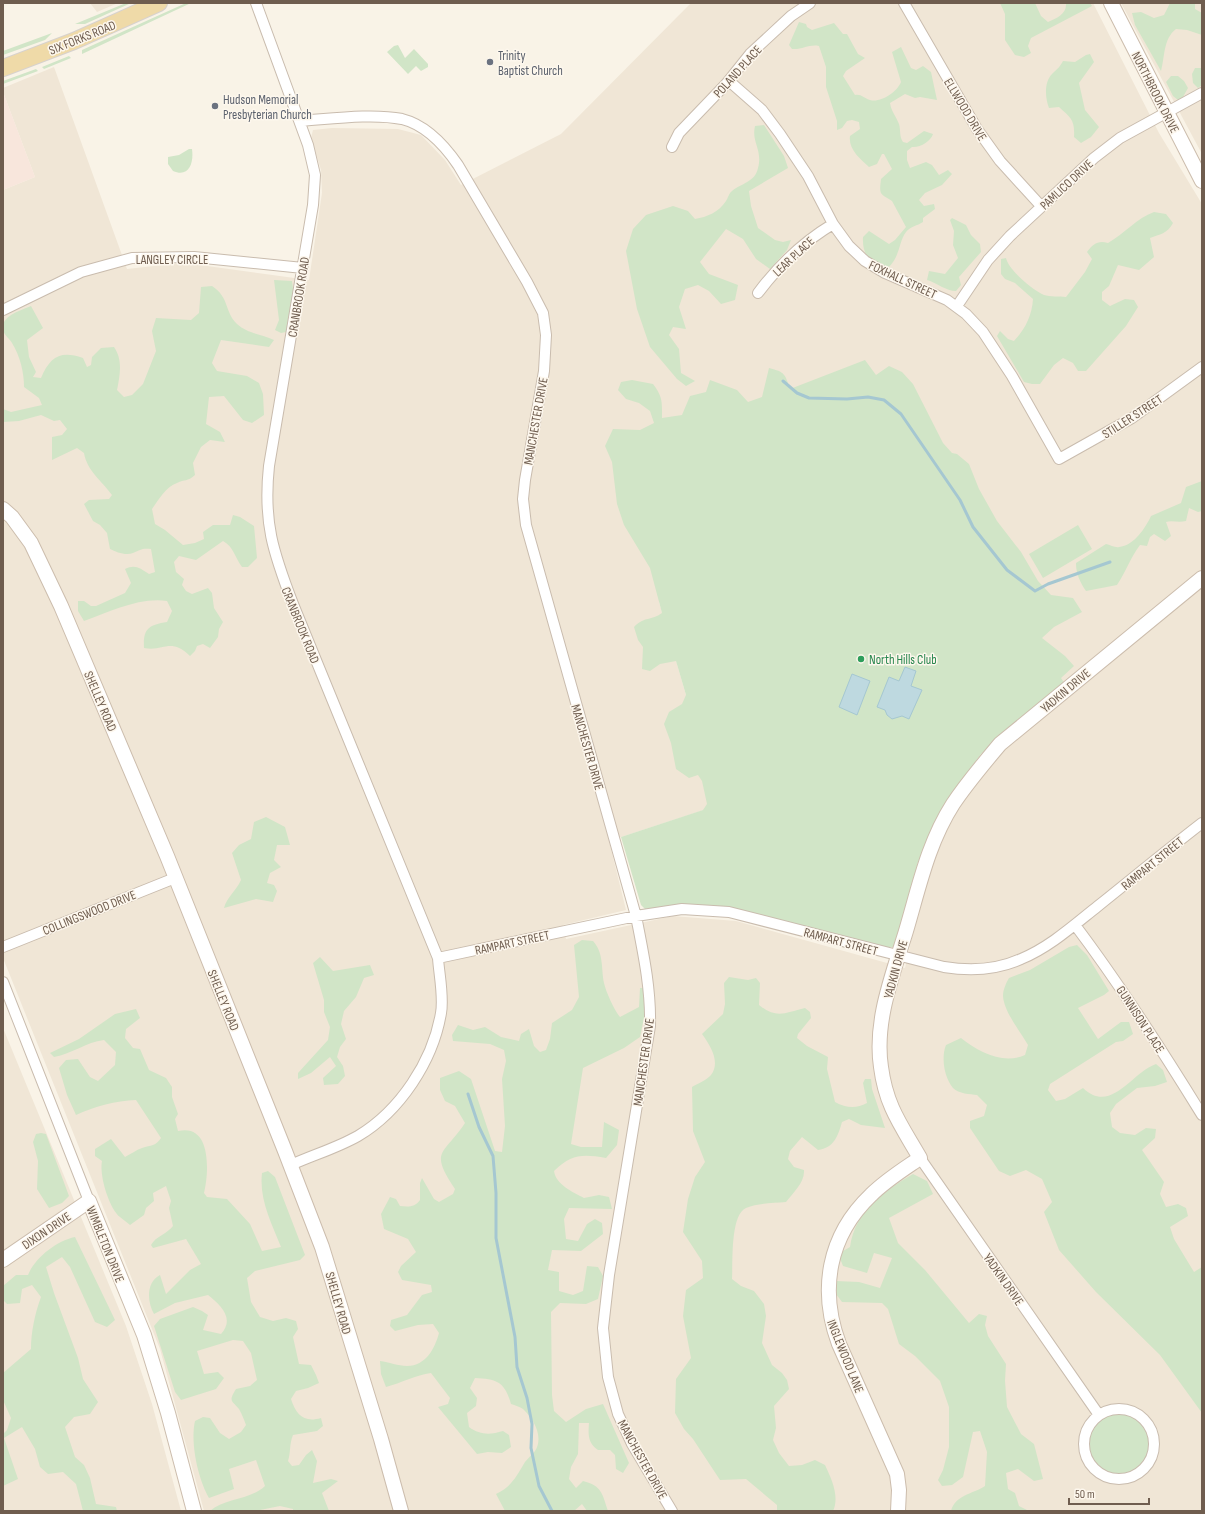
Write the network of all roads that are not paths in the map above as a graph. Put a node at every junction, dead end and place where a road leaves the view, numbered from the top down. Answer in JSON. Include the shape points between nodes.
{"nodes":[{"id":1,"x":160,"y":3,"type":"edge"},
{"id":2,"x":256,"y":3,"type":"edge"},
{"id":3,"x":810,"y":3,"type":"edge"},
{"id":4,"x":904,"y":3,"type":"edge"},
{"id":5,"x":1111,"y":3,"type":"edge"},
{"id":6,"x":3,"y":68,"type":"edge"},
{"id":7,"x":729,"y":81,"type":"junction"},
{"id":8,"x":1202,"y":93,"type":"edge"},
{"id":9,"x":1167,"y":113,"type":"junction"},
{"id":10,"x":300,"y":121,"type":"junction"},
{"id":11,"x":672,"y":147,"type":"dead end"},
{"id":12,"x":1202,"y":181,"type":"edge"},
{"id":13,"x":1041,"y":206,"type":"junction"},
{"id":14,"x":833,"y":224,"type":"junction"},
{"id":15,"x":302,"y":268,"type":"junction"},
{"id":16,"x":758,"y":293,"type":"dead end"},
{"id":17,"x":957,"y":306,"type":"junction"},
{"id":18,"x":3,"y":310,"type":"edge"},
{"id":19,"x":1202,"y":368,"type":"edge"},
{"id":20,"x":1059,"y":459,"type":"joint"},
{"id":21,"x":3,"y":509,"type":"edge"},
{"id":22,"x":1202,"y":578,"type":"edge"},
{"id":23,"x":1202,"y":822,"type":"edge"},
{"id":24,"x":175,"y":878,"type":"junction"},
{"id":25,"x":636,"y":916,"type":"junction"},
{"id":26,"x":1075,"y":924,"type":"junction"},
{"id":27,"x":3,"y":947,"type":"edge"},
{"id":28,"x":899,"y":956,"type":"junction"},
{"id":29,"x":438,"y":958,"type":"junction"},
{"id":30,"x":3,"y":982,"type":"edge"},
{"id":31,"x":1202,"y":1115,"type":"edge"},
{"id":32,"x":920,"y":1158,"type":"junction"},
{"id":33,"x":291,"y":1165,"type":"junction"},
{"id":34,"x":88,"y":1201,"type":"junction"},
{"id":35,"x":3,"y":1260,"type":"edge"},
{"id":36,"x":1099,"y":1415,"type":"junction"},
{"id":37,"x":194,"y":1511,"type":"edge"},
{"id":38,"x":401,"y":1511,"type":"edge"},
{"id":39,"x":672,"y":1511,"type":"edge"},
{"id":40,"x":898,"y":1511,"type":"edge"}],
"edges":[{"from":1,"to":6,"type":"main road","name":"SIX FORKS ROAD","via":[[74,41]]},
{"from":2,"to":10,"type":"street","name":"CRANBROOK ROAD"},
{"from":3,"to":7,"type":"street","name":"POLAND PLACE","via":[[791,16],[750,54]]},
{"from":4,"to":13,"type":"street","name":"ELLWOOD DRIVE","via":[[978,130],[1000,161]]},
{"from":5,"to":9,"type":"street","name":"NORTHBROOK DRIVE"},
{"from":7,"to":11,"type":"street","name":"POLAND PLACE","via":[[679,133]]},
{"from":7,"to":14,"type":"street","name":"FOXHALL STREET","via":[[762,110],[780,134],[808,176]]},
{"from":8,"to":9,"type":"street","name":"PAMLICO DRIVE"},
{"from":9,"to":12,"type":"street","name":"NORTHBROOK DRIVE"},
{"from":9,"to":13,"type":"street","name":"PAMLICO DRIVE","via":[[1136,128],[1108,147]]},
{"from":10,"to":15,"type":"street","name":"CRANBROOK ROAD","via":[[315,175],[313,205]]},
{"from":10,"to":25,"type":"street","name":"MANCHESTER DRIVE","via":[[352,117],[402,119],[436,138],[449,151],[543,313],[546,335],[544,371],[525,480],[523,499],[526,525]]},
{"from":13,"to":17,"type":"street","name":"PAMLICO DRIVE","via":[[988,260]]},
{"from":14,"to":16,"type":"street","name":"LEAR PLACE","via":[[812,237],[784,261]]},
{"from":14,"to":17,"type":"street","name":"FOXHALL STREET","via":[[848,246],[865,261]]},
{"from":15,"to":18,"type":"street","name":"LANGLEY CIRCLE","via":[[194,257],[132,258],[81,272]]},
{"from":15,"to":29,"type":"street","name":"CRANBROOK ROAD","via":[[268,473],[266,497],[271,540],[292,604]]},
{"from":17,"to":20,"type":"street","name":"FOXHALL STREET","via":[[994,348]]},
{"from":19,"to":20,"type":"street","name":"STILLER STREET","via":[[1132,418]]},
{"from":21,"to":24,"type":"street","name":"SHELLEY ROAD","via":[[31,543],[61,606]]},
{"from":22,"to":28,"type":"street","name":"YADKIN DRIVE","via":[[1000,744],[975,774],[953,804],[928,852]]},
{"from":23,"to":26,"type":"street","name":"RAMPART STREET"},
{"from":24,"to":27,"type":"street","name":"COLLINGSWOOD DRIVE"},
{"from":24,"to":33,"type":"street","name":"SHELLEY ROAD"},
{"from":25,"to":28,"type":"street","name":"RAMPART STREET","via":[[682,909],[723,911]]},
{"from":25,"to":29,"type":"street","name":"RAMPART STREET"},
{"from":25,"to":39,"type":"street","name":"MANCHESTER DRIVE","via":[[647,970],[650,1026],[609,1275],[604,1312],[604,1346],[608,1377],[618,1414],[632,1444]]},
{"from":26,"to":28,"type":"street","name":"RAMPART STREET","via":[[1041,950],[991,968],[956,969]]},
{"from":26,"to":31,"type":"street","name":"GUNNISON PLACE","via":[[1149,1029]]},
{"from":28,"to":32,"type":"street","name":"YADKIN DRIVE","via":[[881,1027],[880,1056],[890,1106]]},
{"from":29,"to":33,"type":"street","name":"CRANBROOK ROAD","via":[[442,1011],[434,1040],[420,1070],[393,1108],[358,1136]]},
{"from":30,"to":34,"type":"street","name":"WIMBLETON DRIVE"},
{"from":32,"to":36,"type":"street","name":"YADKIN DRIVE"},
{"from":32,"to":40,"type":"street","name":"INGLEWOOD LANE","via":[[882,1186],[854,1214],[835,1252],[829,1281],[828,1305],[832,1324],[892,1459],[898,1483]]},
{"from":33,"to":38,"type":"street","name":"SHELLEY ROAD","via":[[331,1274]]},
{"from":34,"to":35,"type":"street","name":"DIXON DRIVE"},
{"from":34,"to":37,"type":"street","name":"WIMBLETON DRIVE","via":[[146,1342]]},
{"from":36,"to":36,"type":"street","via":[[1087,1429],[1084,1441],[1085,1456],[1091,1466],[1110,1479],[1122,1480],[1136,1476],[1152,1460],[1155,1449],[1154,1434],[1146,1421],[1135,1412],[1123,1408],[1112,1409]]}]}
